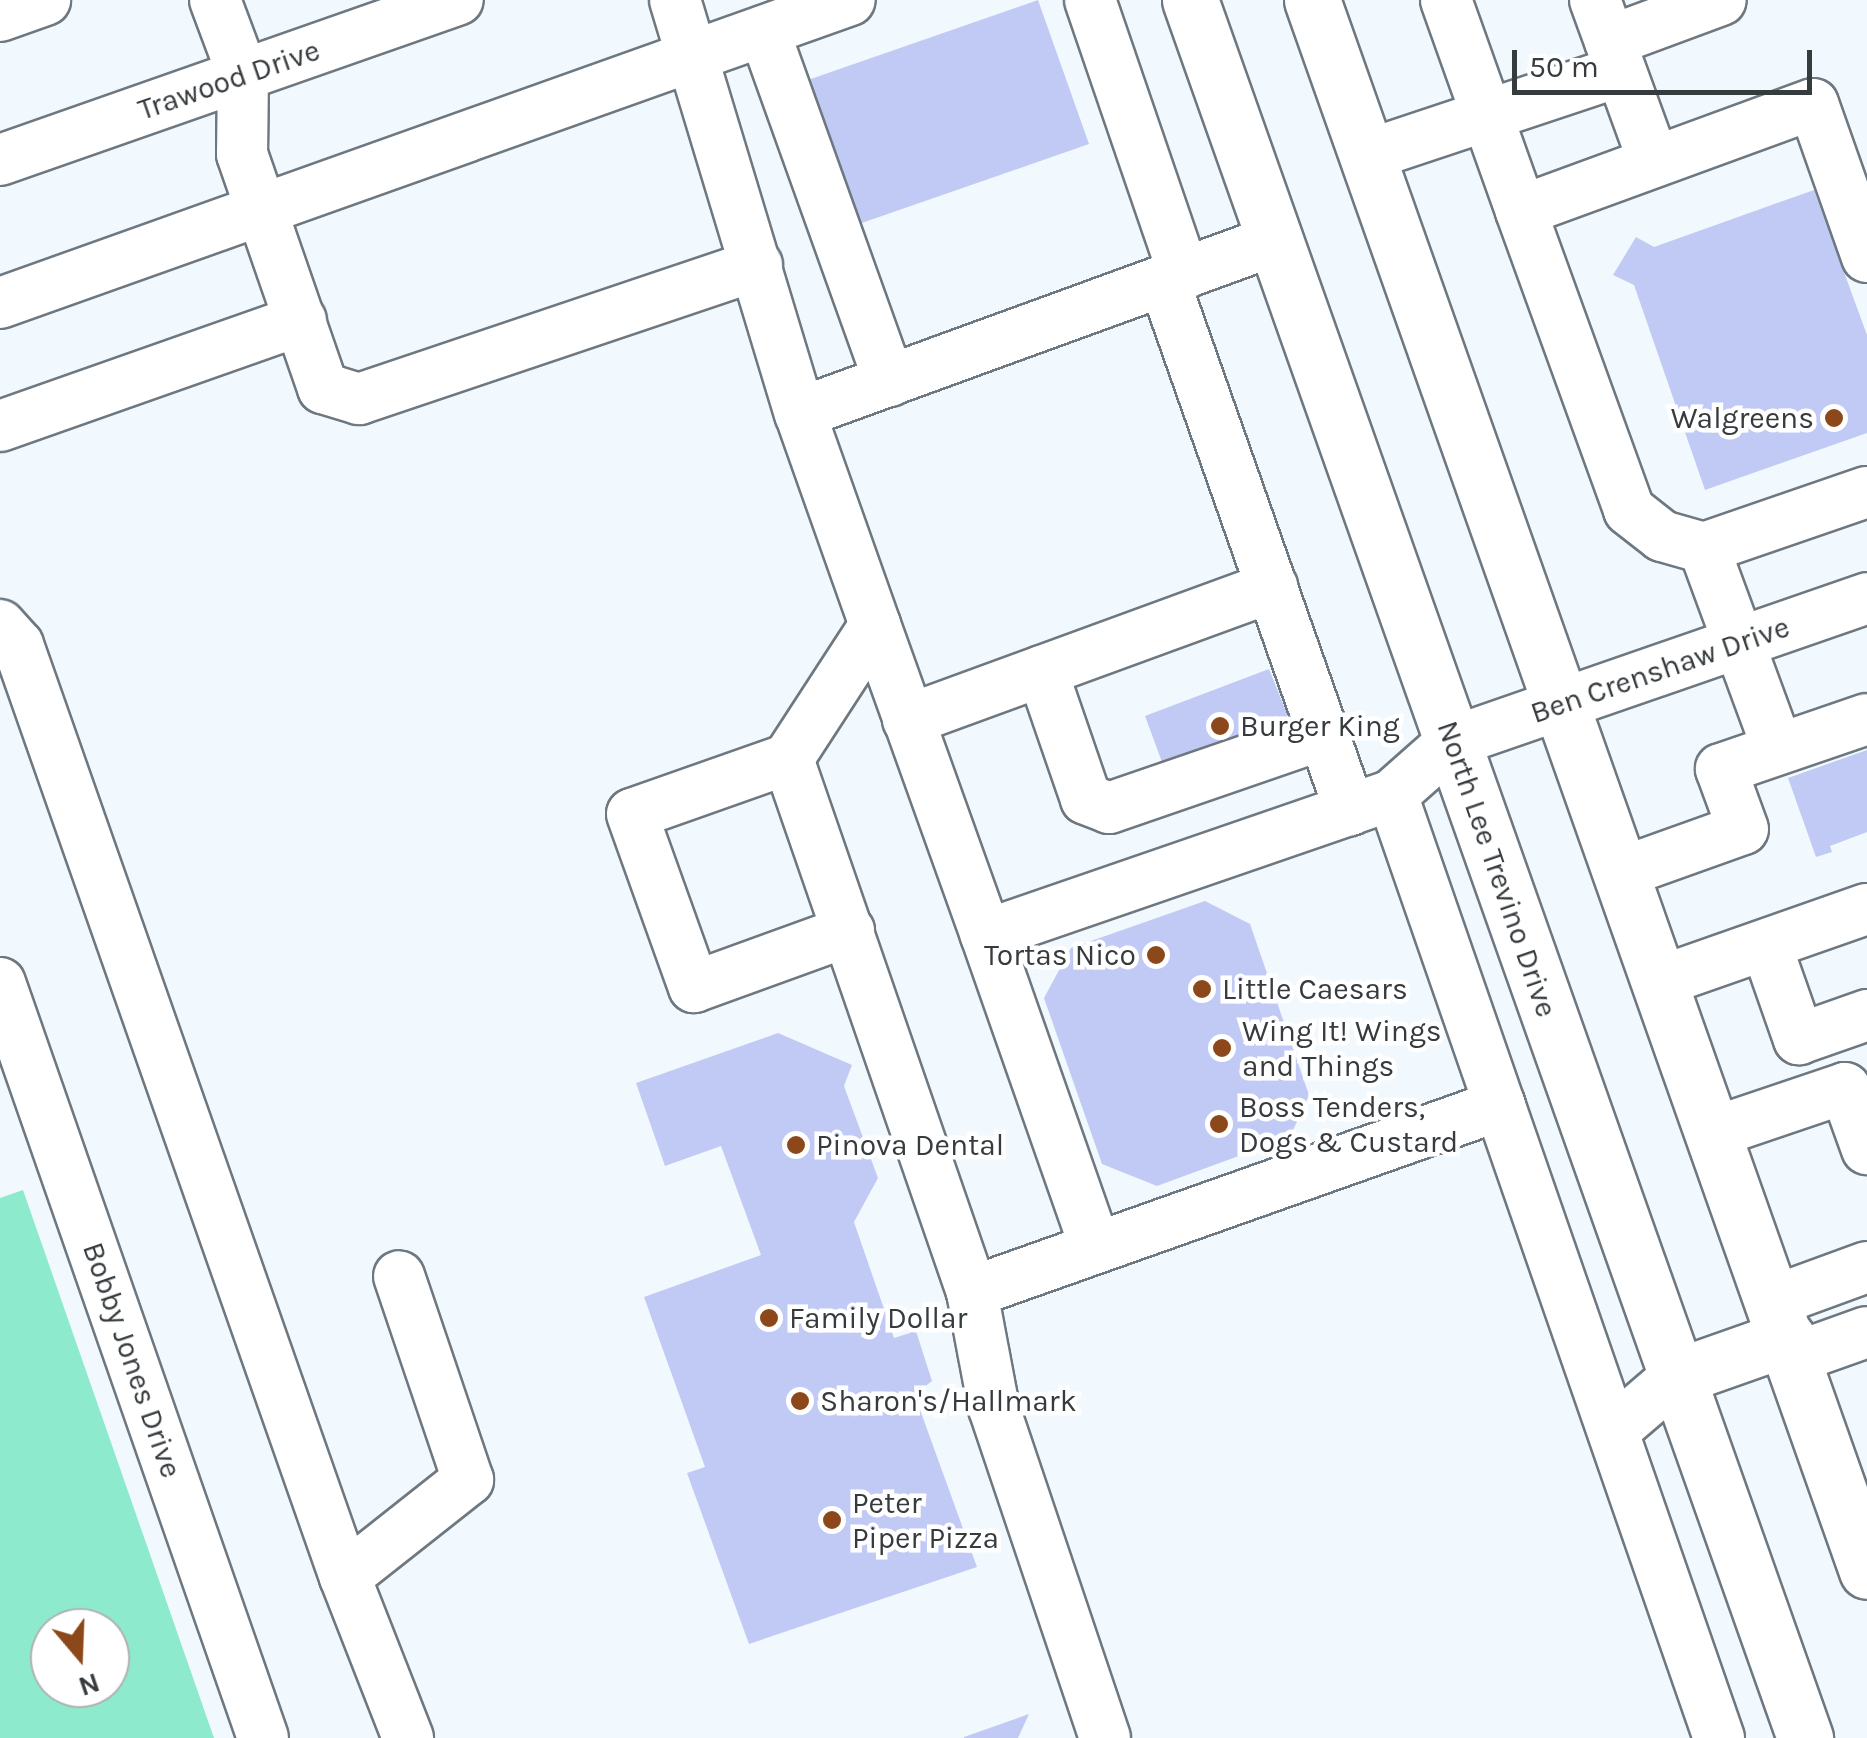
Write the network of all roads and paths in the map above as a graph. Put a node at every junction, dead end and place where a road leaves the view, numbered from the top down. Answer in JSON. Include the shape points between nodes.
{"nodes":[{"id":1,"x":44,"y":0,"type":"edge"},
{"id":2,"x":215,"y":0,"type":"edge"},
{"id":3,"x":458,"y":0,"type":"edge"},
{"id":4,"x":675,"y":0,"type":"edge"},
{"id":5,"x":850,"y":0,"type":"edge"},
{"id":6,"x":1090,"y":0,"type":"edge"},
{"id":7,"x":1190,"y":0,"type":"edge"},
{"id":8,"x":1312,"y":0,"type":"edge"},
{"id":9,"x":1446,"y":0,"type":"edge"},
{"id":10,"x":1721,"y":0,"type":"edge"},
{"id":11,"x":0,"y":16,"type":"edge"},
{"id":12,"x":338,"y":20,"type":"edge"},
{"id":13,"x":764,"y":31,"type":"junction"},
{"id":14,"x":1608,"y":37,"type":"edge"},
{"id":15,"x":694,"y":56,"type":"junction"},
{"id":16,"x":243,"y":75,"type":"junction"},
{"id":17,"x":1485,"y":116,"type":"junction"},
{"id":18,"x":1368,"y":156,"type":"junction"},
{"id":19,"x":0,"y":160,"type":"edge"},
{"id":20,"x":1654,"y":162,"type":"junction"},
{"id":21,"x":262,"y":210,"type":"junction"},
{"id":22,"x":1521,"y":211,"type":"junction"},
{"id":23,"x":1275,"y":240,"type":"junction"},
{"id":24,"x":1867,"y":257,"type":"edge"},
{"id":25,"x":757,"y":265,"type":"junction"},
{"id":26,"x":1174,"y":277,"type":"junction"},
{"id":27,"x":0,"y":304,"type":"edge"},
{"id":28,"x":300,"y":320,"type":"junction"},
{"id":29,"x":888,"y":381,"type":"junction"},
{"id":30,"x":800,"y":413,"type":"junction"},
{"id":31,"x":0,"y":426,"type":"edge"},
{"id":32,"x":1867,"y":492,"type":"edge"},
{"id":33,"x":1704,"y":548,"type":"junction"},
{"id":34,"x":1272,"y":587,"type":"junction"},
{"id":35,"x":1867,"y":598,"type":"edge"},
{"id":36,"x":0,"y":625,"type":"edge"},
{"id":37,"x":875,"y":626,"type":"junction"},
{"id":38,"x":1737,"y":644,"type":"junction"},
{"id":39,"x":1042,"y":672,"type":"junction"},
{"id":40,"x":14,"y":680,"type":"edge"},
{"id":41,"x":1564,"y":704,"type":"junction"},
{"id":42,"x":1867,"y":718,"type":"edge"},
{"id":43,"x":908,"y":720,"type":"junction"},
{"id":44,"x":1324,"y":734,"type":"junction"},
{"id":45,"x":1452,"y":742,"type":"junction"},
{"id":46,"x":1778,"y":749,"type":"junction"},
{"id":47,"x":788,"y":759,"type":"junction"},
{"id":48,"x":1371,"y":802,"type":"junction"},
{"id":49,"x":1624,"y":872,"type":"junction"},
{"id":50,"x":1867,"y":910,"type":"edge"},
{"id":51,"x":849,"y":931,"type":"junction"},
{"id":52,"x":986,"y":935,"type":"junction"},
{"id":53,"x":1766,"y":945,"type":"junction"},
{"id":54,"x":1662,"y":981,"type":"junction"},
{"id":55,"x":0,"y":983,"type":"edge"},
{"id":56,"x":1867,"y":1016,"type":"edge"},
{"id":57,"x":1500,"y":1106,"type":"junction"},
{"id":58,"x":1714,"y":1132,"type":"junction"},
{"id":59,"x":1867,"y":1149,"type":"edge"},
{"id":60,"x":1095,"y":1247,"type":"junction"},
{"id":61,"x":1867,"y":1267,"type":"edge"},
{"id":62,"x":399,"y":1276,"type":"dead end"},
{"id":63,"x":972,"y":1292,"type":"junction"},
{"id":64,"x":1785,"y":1332,"type":"junction"},
{"id":65,"x":1867,"y":1332,"type":"edge"},
{"id":66,"x":1676,"y":1377,"type":"junction"},
{"id":67,"x":1613,"y":1431,"type":"junction"},
{"id":68,"x":1851,"y":1474,"type":"edge"},
{"id":69,"x":1862,"y":1542,"type":"edge"},
{"id":70,"x":345,"y":1576,"type":"junction"},
{"id":71,"x":263,"y":1738,"type":"edge"},
{"id":72,"x":408,"y":1738,"type":"edge"},
{"id":73,"x":1105,"y":1738,"type":"edge"},
{"id":74,"x":1719,"y":1738,"type":"edge"},
{"id":75,"x":1805,"y":1738,"type":"edge"}],
"edges":[{"from":1,"to":11,"type":"street"},
{"from":2,"to":16,"type":"street"},
{"from":3,"to":12,"type":"street","name":"Trawood Drive"},
{"from":4,"to":15,"type":"street"},
{"from":5,"to":13,"type":"street"},
{"from":6,"to":26,"type":"street"},
{"from":7,"to":23,"type":"main road","name":"North Lee Trevino Drive"},
{"from":8,"to":18,"type":"main road"},
{"from":9,"to":17,"type":"street"},
{"from":10,"to":14,"type":"street"},
{"from":12,"to":16,"type":"street","name":"Trawood Drive"},
{"from":13,"to":15,"type":"street"},
{"from":13,"to":29,"type":"street"},
{"from":14,"to":17,"type":"street"},
{"from":14,"to":20,"type":"street"},
{"from":15,"to":21,"type":"street"},
{"from":15,"to":25,"type":"street"},
{"from":16,"to":19,"type":"street","name":"Trawood Drive"},
{"from":16,"to":21,"type":"street","via":[[242,154]]},
{"from":17,"to":18,"type":"street"},
{"from":17,"to":22,"type":"street"},
{"from":18,"to":41,"type":"main road"},
{"from":20,"to":22,"type":"street"},
{"from":20,"to":24,"type":"street","via":[[1813,104]]},
{"from":21,"to":27,"type":"street"},
{"from":21,"to":28,"type":"street"},
{"from":22,"to":33,"type":"street","via":[[1628,510],[1662,536]]},
{"from":23,"to":26,"type":"street"},
{"from":23,"to":45,"type":"main road","name":"North Lee Trevino Drive"},
{"from":25,"to":28,"type":"street","via":[[359,399],[323,388]]},
{"from":25,"to":30,"type":"street"},
{"from":26,"to":29,"type":"street"},
{"from":26,"to":34,"type":"street"},
{"from":28,"to":31,"type":"street"},
{"from":29,"to":30,"type":"street"},
{"from":30,"to":37,"type":"street"},
{"from":32,"to":33,"type":"street"},
{"from":33,"to":38,"type":"street"},
{"from":34,"to":39,"type":"street"},
{"from":34,"to":44,"type":"street"},
{"from":35,"to":38,"type":"street","name":"Ben Crenshaw Drive"},
{"from":36,"to":40,"type":"street","via":[[18,645]]},
{"from":37,"to":43,"type":"street"},
{"from":37,"to":47,"type":"street"},
{"from":38,"to":41,"type":"street","name":"Ben Crenshaw Drive"},
{"from":38,"to":46,"type":"street"},
{"from":39,"to":43,"type":"street"},
{"from":39,"to":44,"type":"street","via":[[1086,799],[1109,808]]},
{"from":40,"to":70,"type":"street"},
{"from":41,"to":45,"type":"street","name":"Ben Crenshaw Drive"},
{"from":41,"to":49,"type":"main road"},
{"from":42,"to":46,"type":"street"},
{"from":43,"to":52,"type":"street"},
{"from":44,"to":48,"type":"street"},
{"from":45,"to":48,"type":"street"},
{"from":45,"to":66,"type":"main road","name":"North Lee Trevino Drive"},
{"from":46,"to":49,"type":"street","via":[[1721,769],[1743,829]]},
{"from":47,"to":51,"type":"street"},
{"from":47,"to":51,"type":"street","via":[[632,814],[638,832],[694,987]]},
{"from":48,"to":52,"type":"street"},
{"from":48,"to":57,"type":"street"},
{"from":49,"to":54,"type":"main road"},
{"from":50,"to":53,"type":"street"},
{"from":51,"to":63,"type":"street"},
{"from":52,"to":60,"type":"street"},
{"from":53,"to":54,"type":"street"},
{"from":53,"to":56,"type":"street","via":[[1799,1039]]},
{"from":54,"to":58,"type":"main road"},
{"from":55,"to":71,"type":"street","name":"Bobby Jones Drive"},
{"from":57,"to":60,"type":"street"},
{"from":57,"to":67,"type":"street"},
{"from":58,"to":59,"type":"street","via":[[1845,1088]]},
{"from":58,"to":64,"type":"main road"},
{"from":60,"to":63,"type":"street"},
{"from":61,"to":64,"type":"street"},
{"from":62,"to":70,"type":"street","via":[[468,1480]]},
{"from":63,"to":73,"type":"street","via":[[994,1408]]},
{"from":64,"to":65,"type":"street"},
{"from":64,"to":66,"type":"main road"},
{"from":64,"to":68,"type":"main road"},
{"from":66,"to":67,"type":"street"},
{"from":66,"to":75,"type":"main road","name":"North Lee Trevino Drive"},
{"from":67,"to":74,"type":"street"},
{"from":68,"to":69,"type":"main road"},
{"from":70,"to":72,"type":"street"}]}
